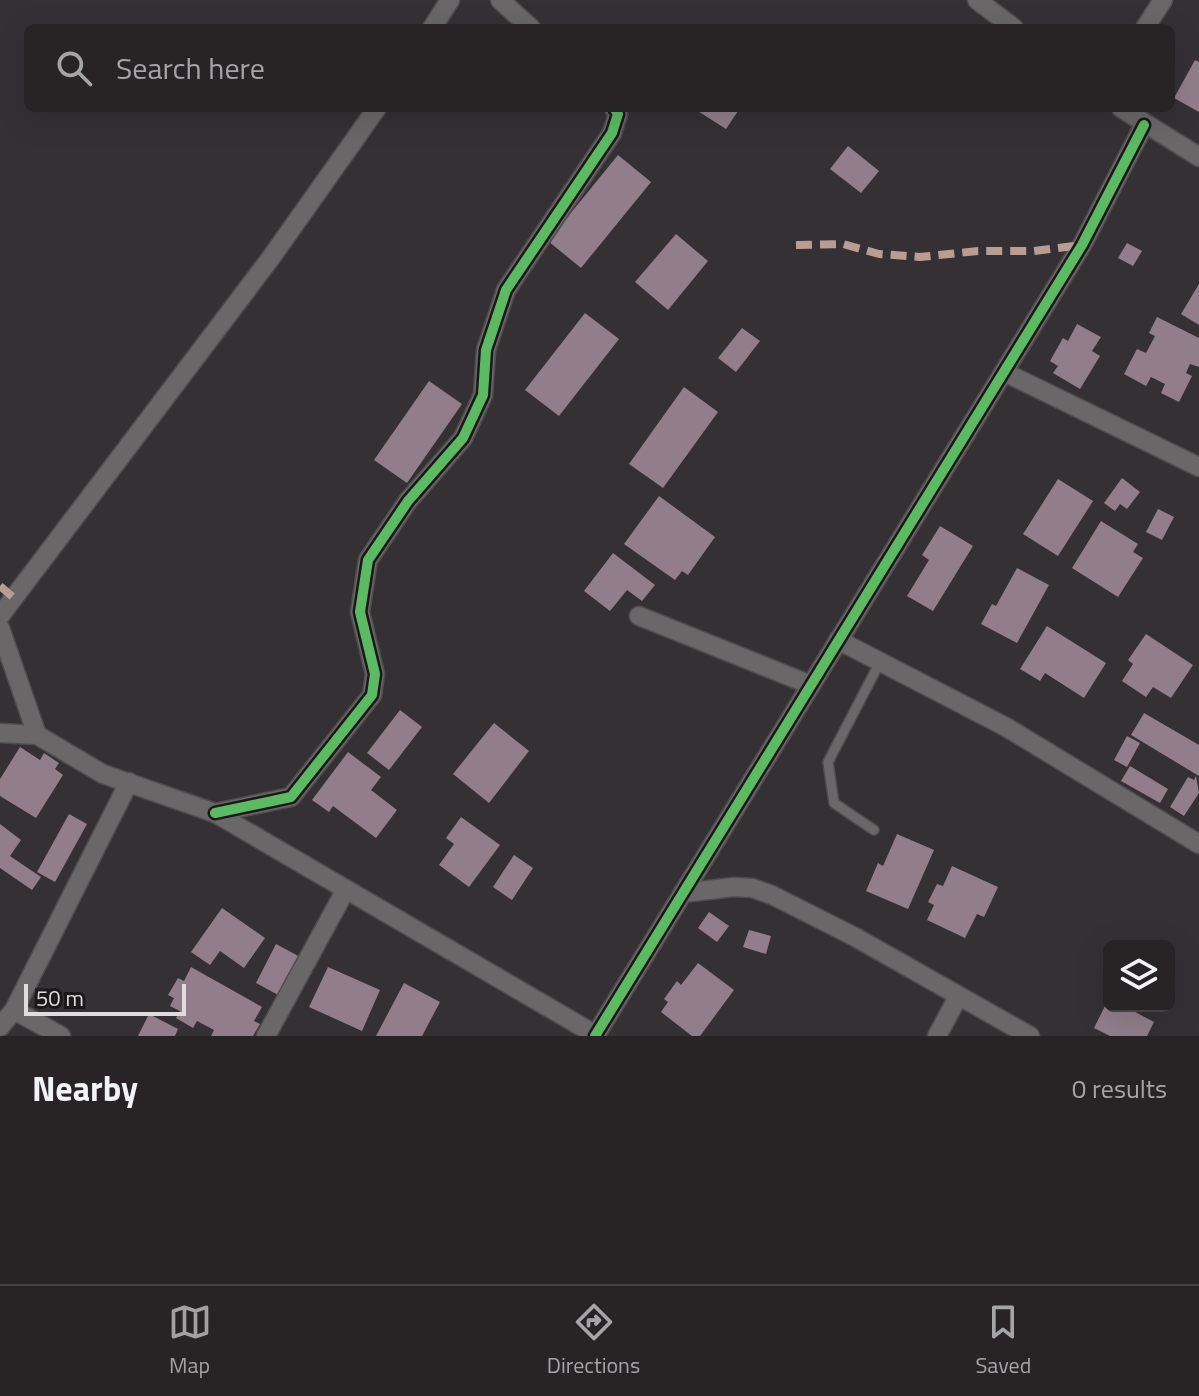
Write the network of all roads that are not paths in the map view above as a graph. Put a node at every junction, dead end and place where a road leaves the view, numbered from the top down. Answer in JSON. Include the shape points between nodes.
{"nodes":[{"id":1,"x":450,"y":0,"type":"edge"},
{"id":2,"x":500,"y":0,"type":"edge"},
{"id":3,"x":977,"y":0,"type":"edge"},
{"id":4,"x":1163,"y":0,"type":"edge"},
{"id":5,"x":435,"y":24,"type":"edge"},
{"id":6,"x":527,"y":24,"type":"edge"},
{"id":7,"x":1009,"y":24,"type":"edge"},
{"id":8,"x":1148,"y":24,"type":"edge"},
{"id":9,"x":374,"y":112,"type":"edge"},
{"id":10,"x":617,"y":112,"type":"edge"},
{"id":11,"x":1126,"y":112,"type":"edge"},
{"id":12,"x":1144,"y":125,"type":"junction"},
{"id":13,"x":1199,"y":157,"type":"edge"},
{"id":14,"x":1004,"y":372,"type":"junction"},
{"id":15,"x":1199,"y":467,"type":"edge"},
{"id":16,"x":0,"y":616,"type":"edge"},
{"id":17,"x":639,"y":616,"type":"dead end"},
{"id":18,"x":0,"y":628,"type":"edge"},
{"id":19,"x":838,"y":640,"type":"junction"},
{"id":20,"x":880,"y":662,"type":"junction"},
{"id":21,"x":811,"y":685,"type":"junction"},
{"id":22,"x":0,"y":733,"type":"edge"},
{"id":23,"x":37,"y":735,"type":"junction"},
{"id":24,"x":129,"y":782,"type":"junction"},
{"id":25,"x":215,"y":813,"type":"junction"},
{"id":26,"x":874,"y":830,"type":"dead end"},
{"id":27,"x":1199,"y":844,"type":"edge"},
{"id":28,"x":345,"y":891,"type":"junction"},
{"id":29,"x":683,"y":893,"type":"junction"},
{"id":30,"x":958,"y":997,"type":"junction"},
{"id":31,"x":14,"y":1010,"type":"junction"},
{"id":32,"x":0,"y":1027,"type":"edge"},
{"id":33,"x":596,"y":1035,"type":"edge"},
{"id":34,"x":61,"y":1036,"type":"edge"},
{"id":35,"x":266,"y":1036,"type":"edge"},
{"id":36,"x":937,"y":1036,"type":"edge"},
{"id":37,"x":1030,"y":1036,"type":"edge"}],
"edges":[{"from":1,"to":5,"type":"street"},
{"from":2,"to":6,"type":"street"},
{"from":3,"to":7,"type":"street"},
{"from":4,"to":8,"type":"street"},
{"from":9,"to":16,"type":"street"},
{"from":10,"to":25,"type":"street","via":[[612,133],[506,290],[486,350],[483,395],[463,438],[408,501],[368,560],[360,612],[375,674],[372,695],[291,797]]},
{"from":11,"to":12,"type":"street"},
{"from":12,"to":13,"type":"street"},
{"from":12,"to":14,"type":"street","via":[[1082,245]]},
{"from":14,"to":15,"type":"street"},
{"from":14,"to":19,"type":"street"},
{"from":17,"to":21,"type":"street"},
{"from":18,"to":23,"type":"street"},
{"from":19,"to":20,"type":"street"},
{"from":19,"to":21,"type":"street"},
{"from":20,"to":26,"type":"lane","via":[[828,762],[834,803]]},
{"from":20,"to":27,"type":"street","via":[[1006,727]]},
{"from":21,"to":29,"type":"street"},
{"from":22,"to":23,"type":"street"},
{"from":23,"to":24,"type":"street","via":[[103,774]]},
{"from":24,"to":25,"type":"street"},
{"from":24,"to":31,"type":"street"},
{"from":25,"to":28,"type":"street"},
{"from":28,"to":33,"type":"street"},
{"from":28,"to":35,"type":"street"},
{"from":29,"to":30,"type":"street","via":[[734,887],[772,895]]},
{"from":29,"to":33,"type":"street"},
{"from":30,"to":36,"type":"street"},
{"from":30,"to":37,"type":"street"},
{"from":31,"to":32,"type":"street"},
{"from":31,"to":34,"type":"street"}]}
